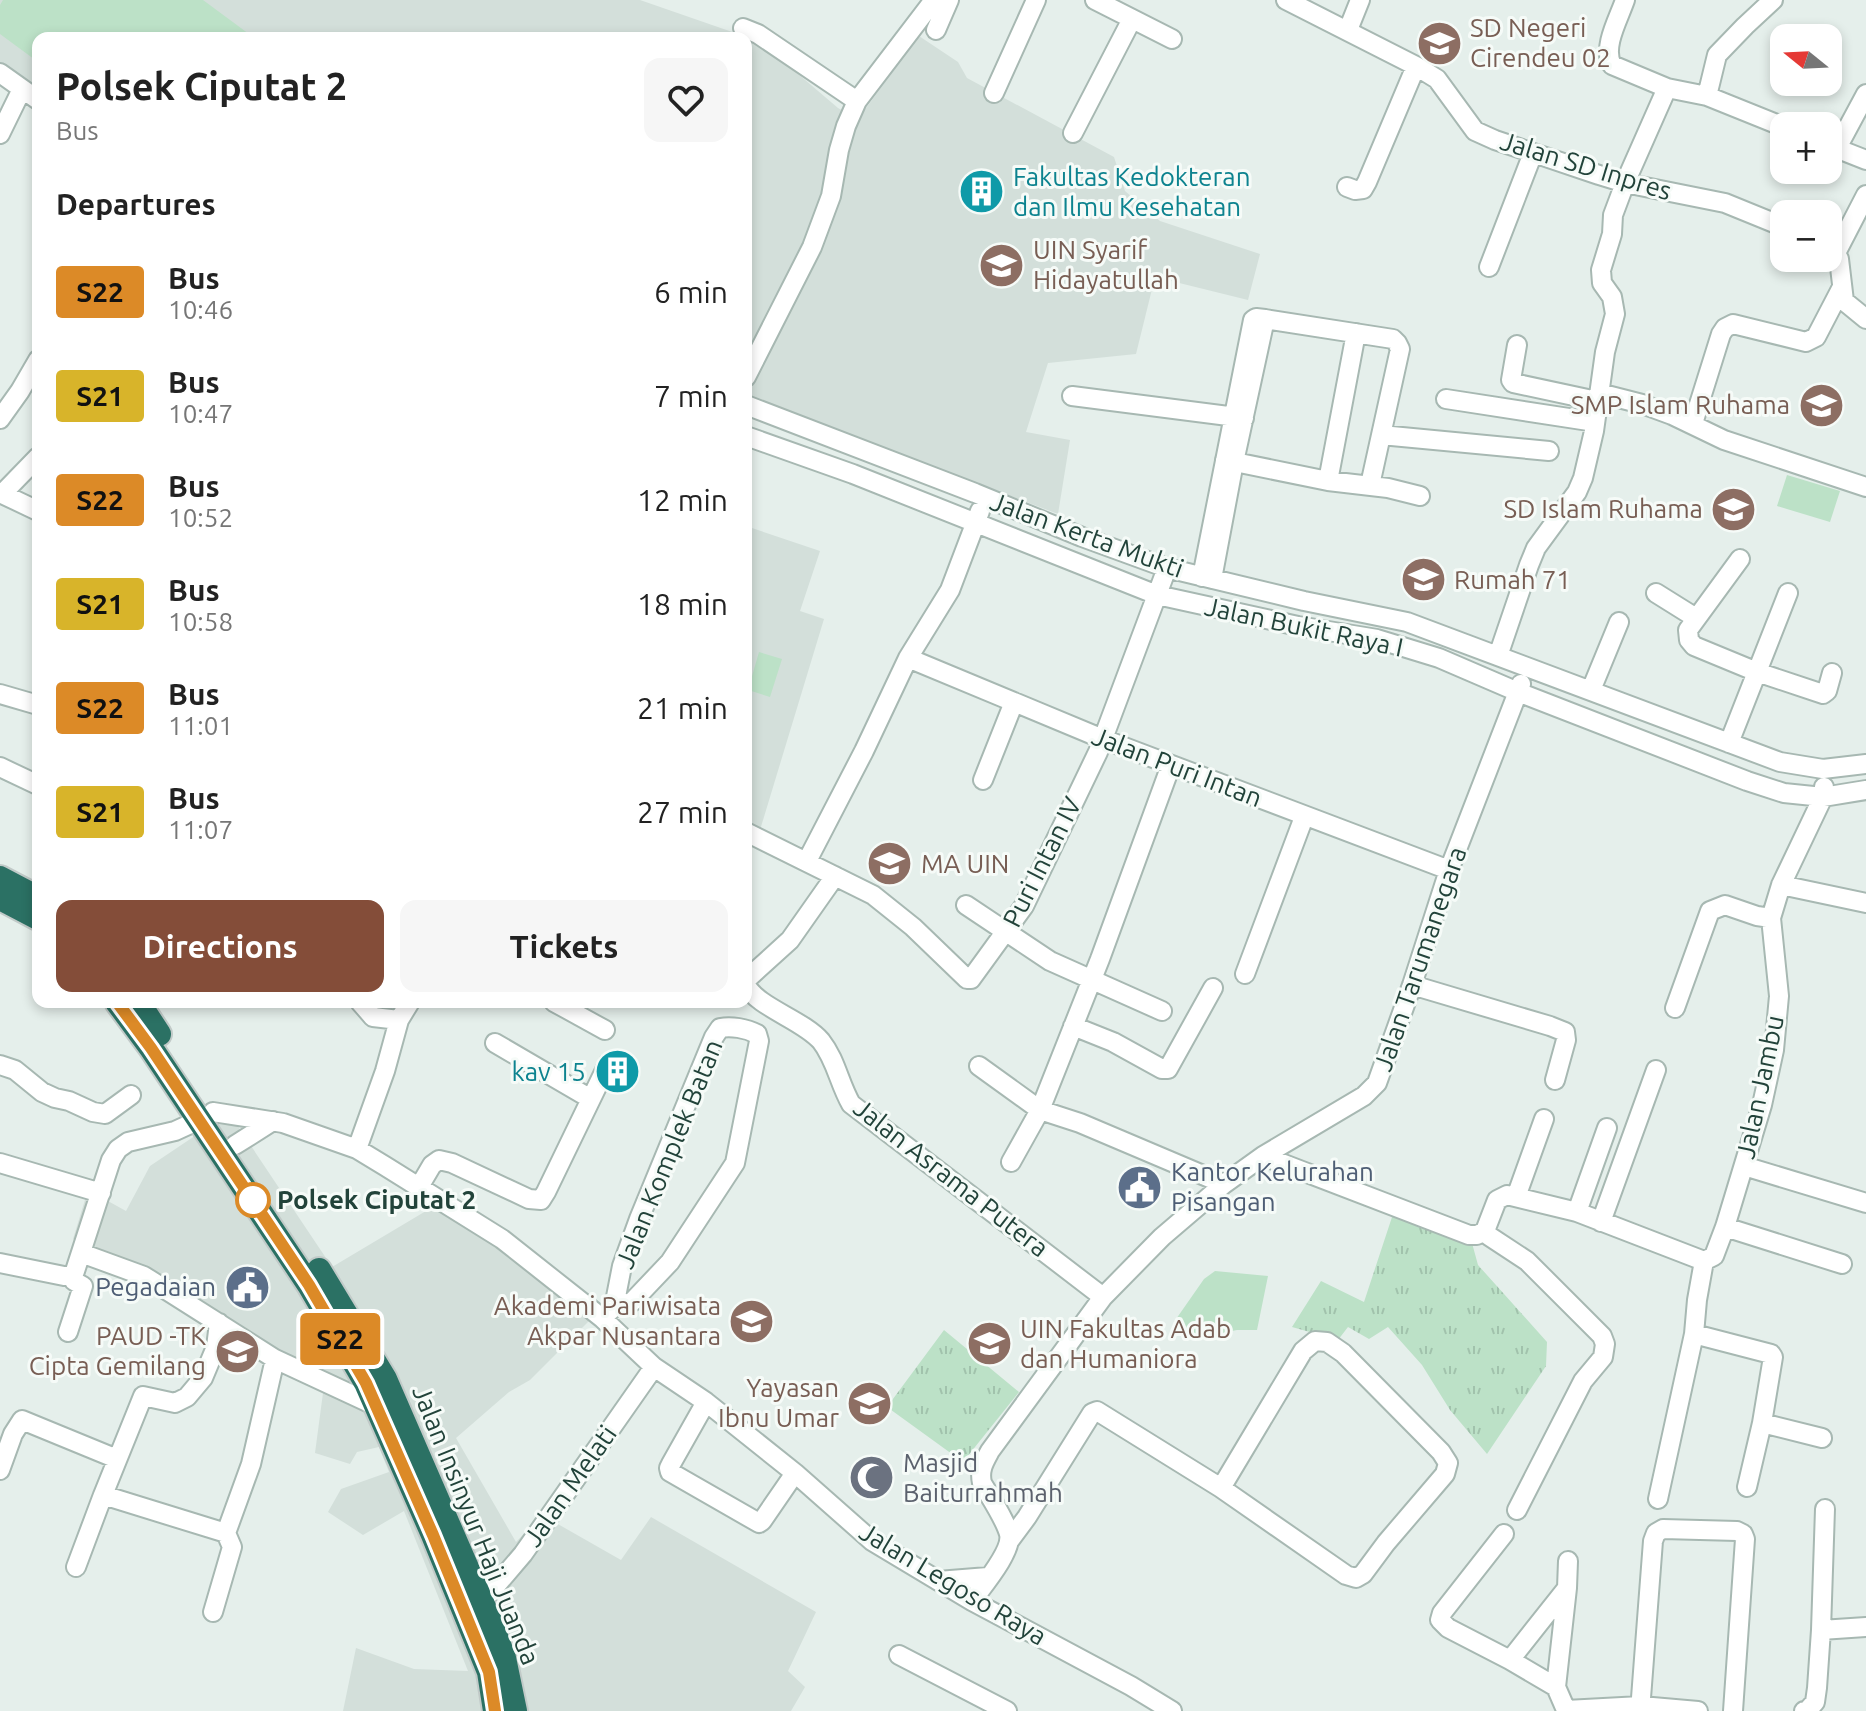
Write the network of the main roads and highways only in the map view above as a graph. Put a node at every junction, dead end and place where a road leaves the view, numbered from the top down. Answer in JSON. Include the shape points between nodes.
{"nodes":[{"id":1,"x":0,"y":878,"type":"edge"},
{"id":2,"x":32,"y":895,"type":"edge"},
{"id":3,"x":0,"y":898,"type":"edge"},
{"id":4,"x":32,"y":915,"type":"edge"},
{"id":5,"x":121,"y":1008,"type":"edge"},
{"id":6,"x":142,"y":1008,"type":"edge"},
{"id":7,"x":206,"y":1116,"type":"junction"},
{"id":8,"x":495,"y":1711,"type":"edge"},
{"id":9,"x":515,"y":1711,"type":"edge"}],
"edges":[{"from":1,"to":2,"type":"highway"},
{"from":3,"to":4,"type":"highway"},
{"from":5,"to":7,"type":"highway","name":"Jalan Insinyur Haji Juanda"},
{"from":6,"to":7,"type":"highway","name":"Jalan Insinyur Haji Juanda"},
{"from":7,"to":8,"type":"highway","name":"Jalan Insinyur Haji Juanda","via":[[366,1383],[489,1672]]},
{"from":7,"to":9,"type":"highway","name":"Jalan Insinyur Haji Juanda","via":[[235,1145],[385,1379],[504,1658]]}]}
